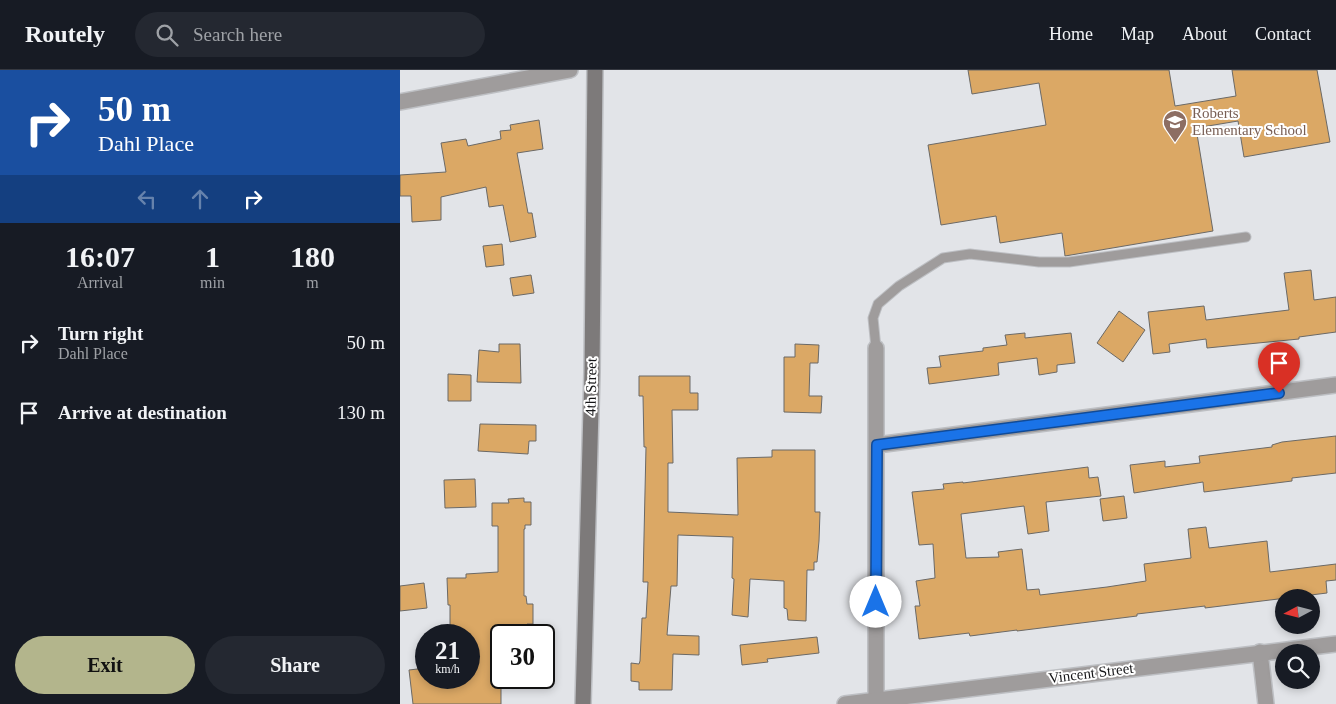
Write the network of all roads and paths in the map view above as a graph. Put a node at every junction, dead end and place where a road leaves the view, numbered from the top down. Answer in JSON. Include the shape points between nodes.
{"nodes":[{"id":1,"x":570,"y":70,"type":"edge"},
{"id":2,"x":595,"y":70,"type":"edge"},
{"id":3,"x":400,"y":102,"type":"edge"},
{"id":4,"x":1246,"y":236,"type":"dead end"},
{"id":5,"x":876,"y":348,"type":"joint"},
{"id":6,"x":1336,"y":385,"type":"edge"},
{"id":7,"x":877,"y":445,"type":"junction"},
{"id":8,"x":1336,"y":644,"type":"edge"},
{"id":9,"x":1260,"y":652,"type":"junction"},
{"id":10,"x":876,"y":700,"type":"junction"},
{"id":11,"x":855,"y":703,"type":"edge"},
{"id":12,"x":583,"y":704,"type":"edge"},
{"id":13,"x":1266,"y":704,"type":"edge"}],
"edges":[{"from":1,"to":3,"type":"street"},
{"from":2,"to":12,"type":"street","name":"4th Street","via":[[592,372]]},
{"from":4,"to":5,"type":"lane","via":[[1069,262],[970,254],[943,258],[899,286],[878,304],[873,318]]},
{"from":5,"to":7,"type":"street"},
{"from":6,"to":7,"type":"street"},
{"from":7,"to":10,"type":"street"},
{"from":8,"to":9,"type":"street","name":"Vincent Street"},
{"from":9,"to":10,"type":"street","name":"Vincent Street"},
{"from":9,"to":13,"type":"street"},
{"from":10,"to":11,"type":"street","name":"Vincent Street"}]}
